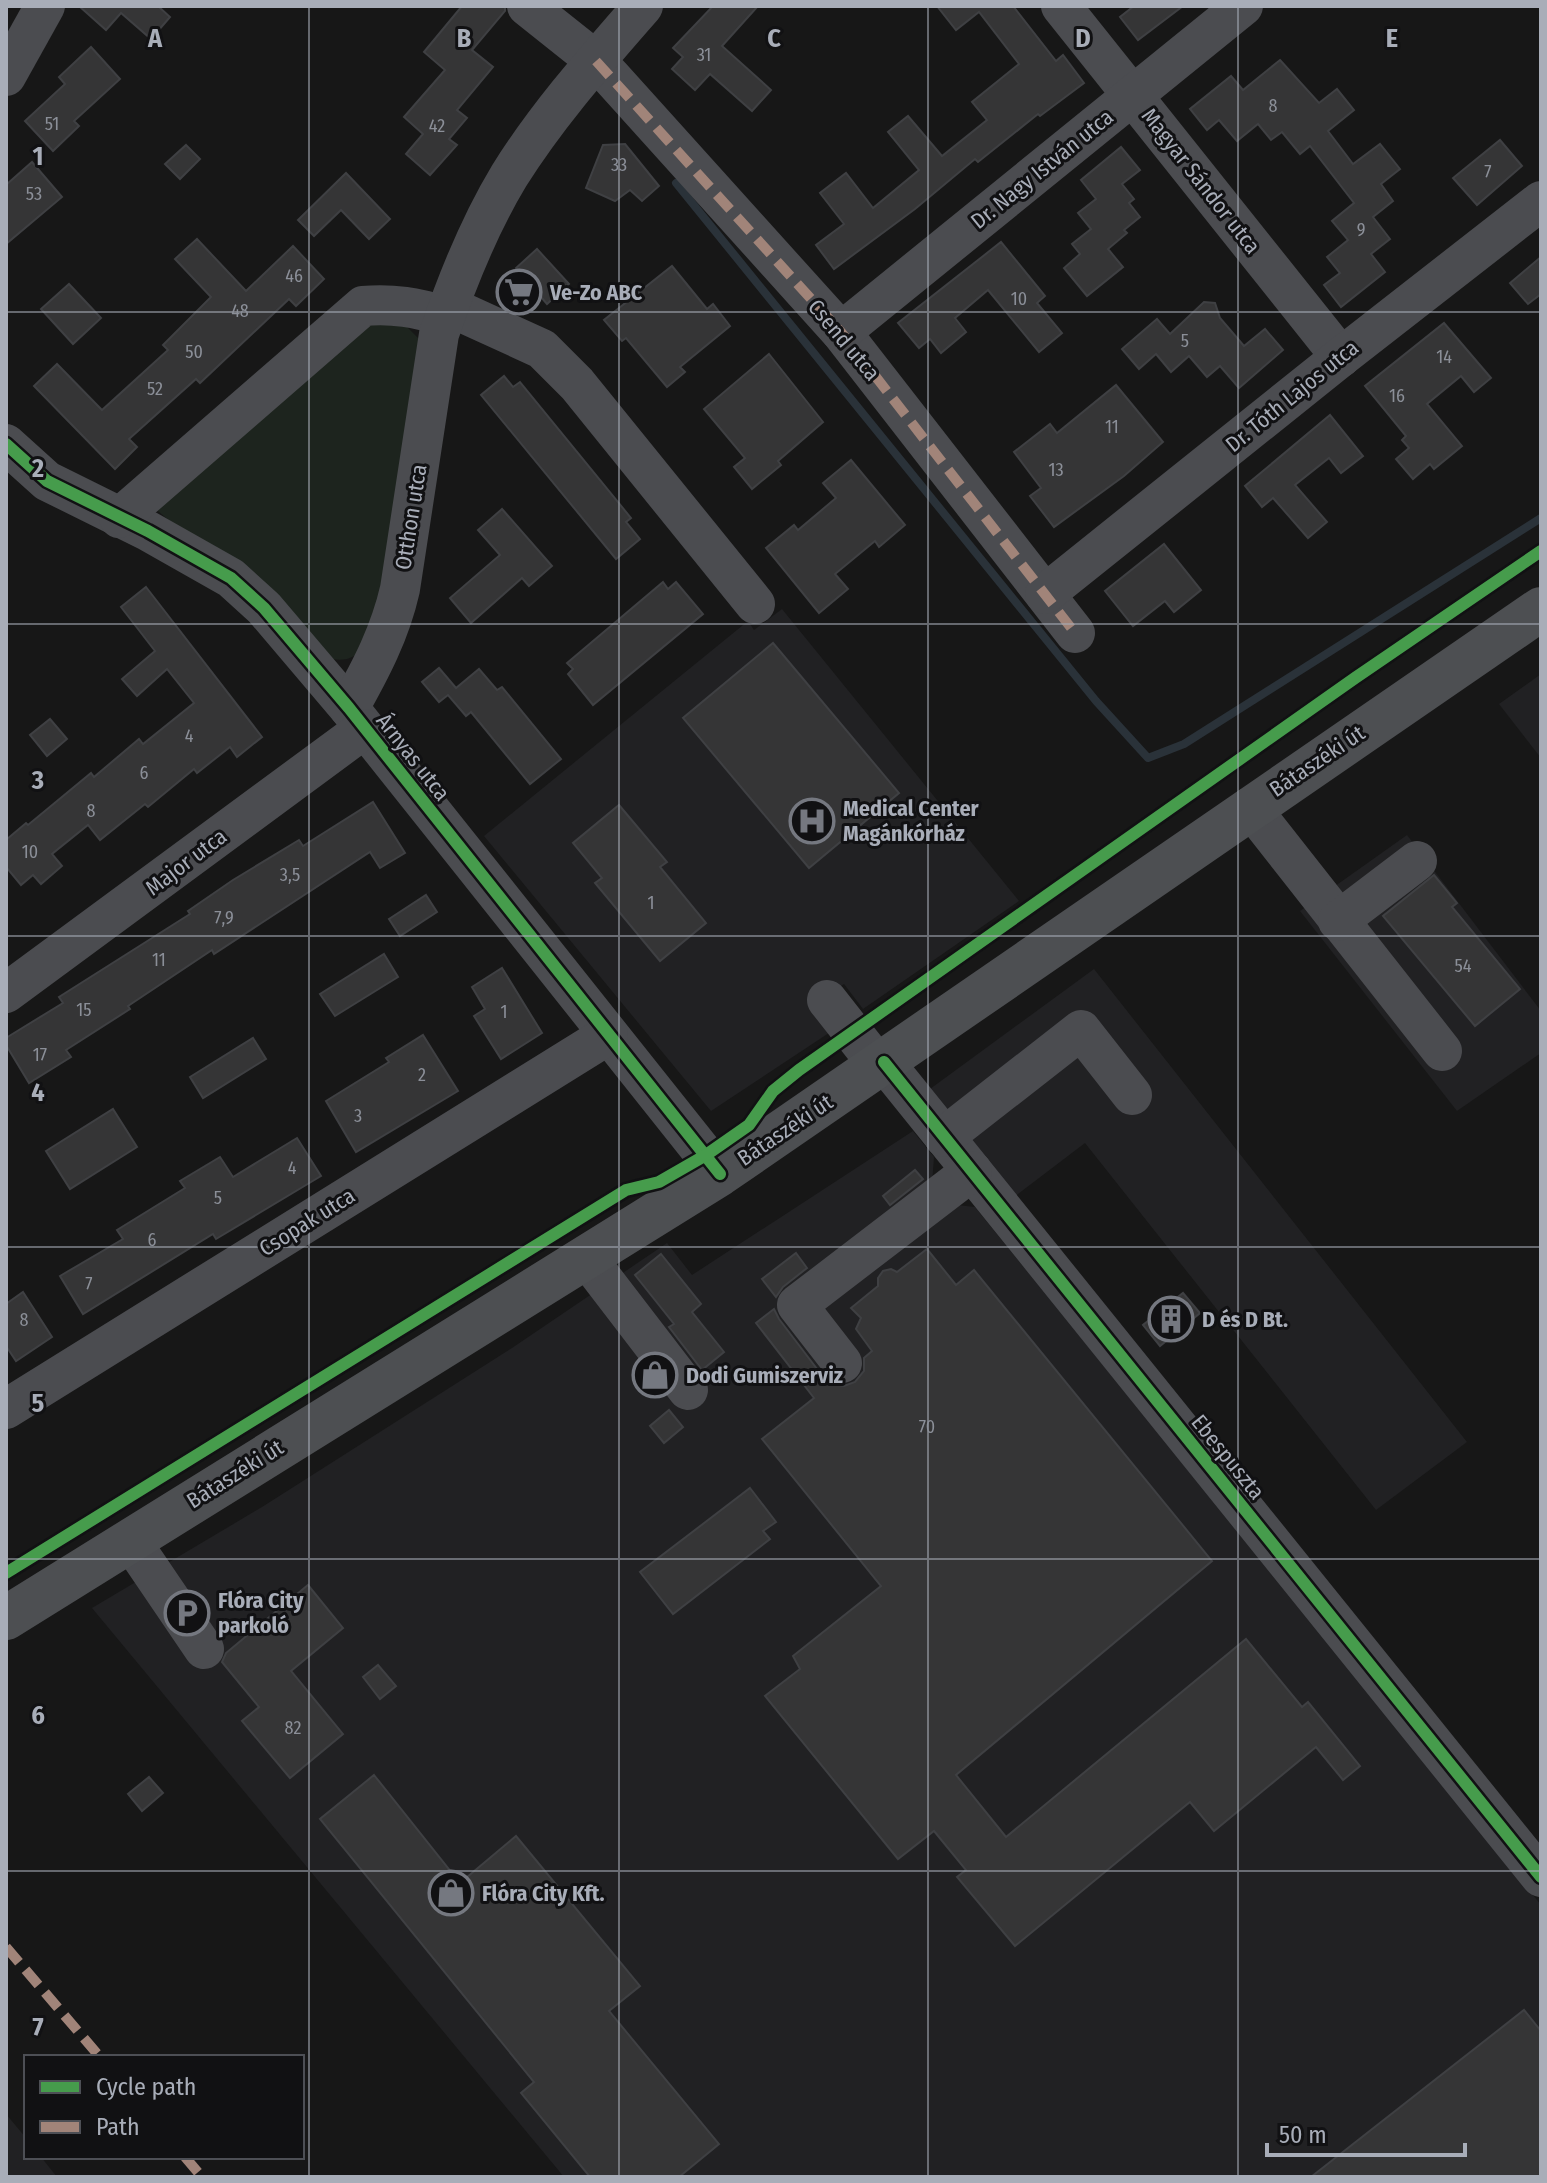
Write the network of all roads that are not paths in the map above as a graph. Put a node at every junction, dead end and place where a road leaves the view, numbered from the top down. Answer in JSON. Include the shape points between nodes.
{"nodes":[{"id":1,"x":45,"y":6,"type":"edge"},
{"id":2,"x":527,"y":6,"type":"edge"},
{"id":3,"x":643,"y":6,"type":"edge"},
{"id":4,"x":1061,"y":6,"type":"edge"},
{"id":5,"x":1243,"y":6,"type":"edge"},
{"id":6,"x":596,"y":61,"type":"junction"},
{"id":7,"x":6,"y":76,"type":"edge"},
{"id":8,"x":1132,"y":95,"type":"junction"},
{"id":9,"x":1541,"y":201,"type":"edge"},
{"id":10,"x":446,"y":311,"type":"junction"},
{"id":11,"x":841,"y":332,"type":"junction"},
{"id":12,"x":1341,"y":357,"type":"junction"},
{"id":13,"x":6,"y":444,"type":"edge"},
{"id":14,"x":119,"y":518,"type":"junction"},
{"id":15,"x":1045,"y":594,"type":"junction"},
{"id":16,"x":755,"y":604,"type":"dead end"},
{"id":17,"x":1541,"y":609,"type":"edge"},
{"id":18,"x":1075,"y":633,"type":"dead end"},
{"id":19,"x":356,"y":719,"type":"junction"},
{"id":20,"x":1250,"y":807,"type":"junction"},
{"id":21,"x":1417,"y":861,"type":"dead end"},
{"id":22,"x":1338,"y":921,"type":"junction"},
{"id":23,"x":6,"y":993,"type":"edge"},
{"id":24,"x":827,"y":1000,"type":"dead end"},
{"id":25,"x":608,"y":1035,"type":"junction"},
{"id":26,"x":1442,"y":1051,"type":"dead end"},
{"id":27,"x":882,"y":1064,"type":"junction"},
{"id":28,"x":1132,"y":1095,"type":"dead end"},
{"id":29,"x":944,"y":1137,"type":"junction"},
{"id":30,"x":972,"y":1171,"type":"junction"},
{"id":31,"x":720,"y":1174,"type":"junction"},
{"id":32,"x":586,"y":1257,"type":"junction"},
{"id":33,"x":842,"y":1363,"type":"dead end"},
{"id":34,"x":688,"y":1390,"type":"dead end"},
{"id":35,"x":6,"y":1409,"type":"edge"},
{"id":36,"x":130,"y":1540,"type":"junction"},
{"id":37,"x":6,"y":1618,"type":"edge"},
{"id":38,"x":204,"y":1649,"type":"dead end"},
{"id":39,"x":1541,"y":1877,"type":"edge"}],
"edges":[{"from":1,"to":7,"type":"street"},
{"from":2,"to":6,"type":"street","name":"Csend utca"},
{"from":3,"to":6,"type":"street","name":"Otthon utca"},
{"from":4,"to":8,"type":"street","name":"Magyar Sándor utca"},
{"from":5,"to":8,"type":"street","name":"Dr. Nagy István utca"},
{"from":6,"to":10,"type":"street","name":"Otthon utca","via":[[508,178]]},
{"from":6,"to":11,"type":"street","name":"Csend utca"},
{"from":8,"to":11,"type":"street","name":"Dr. Nagy István utca"},
{"from":8,"to":12,"type":"street","name":"Magyar Sándor utca"},
{"from":9,"to":12,"type":"street","name":"Dr. Tóth Lajos utca"},
{"from":10,"to":14,"type":"street","via":[[363,306]]},
{"from":10,"to":16,"type":"street","via":[[542,349],[577,384]]},
{"from":10,"to":19,"type":"street","name":"Otthon utca","via":[[400,589]]},
{"from":11,"to":15,"type":"street","name":"Csend utca"},
{"from":12,"to":15,"type":"street","name":"Dr. Tóth Lajos utca"},
{"from":13,"to":14,"type":"street","name":"Árnyas utca","via":[[47,481]]},
{"from":14,"to":19,"type":"street","name":"Árnyas utca","via":[[231,578],[264,608]]},
{"from":15,"to":18,"type":"street","name":"Csend utca"},
{"from":17,"to":20,"type":"main road","name":"Bátaszéki út"},
{"from":19,"to":23,"type":"street","name":"Major utca"},
{"from":19,"to":25,"type":"street","name":"Árnyas utca"},
{"from":20,"to":22,"type":"street"},
{"from":20,"to":27,"type":"main road","name":"Bátaszéki út"},
{"from":21,"to":22,"type":"street"},
{"from":22,"to":26,"type":"street"},
{"from":24,"to":27,"type":"street","name":"Ebespuszta"},
{"from":25,"to":31,"type":"street","name":"Árnyas utca"},
{"from":25,"to":35,"type":"street","name":"Csopak utca"},
{"from":27,"to":29,"type":"street","name":"Ebespuszta"},
{"from":27,"to":31,"type":"main road","name":"Bátaszéki út"},
{"from":28,"to":29,"type":"street","via":[[1081,1030]]},
{"from":29,"to":30,"type":"street","name":"Ebespuszta"},
{"from":30,"to":33,"type":"street","via":[[797,1305]]},
{"from":30,"to":39,"type":"street","name":"Ebespuszta"},
{"from":31,"to":32,"type":"main road","name":"Bátaszéki út"},
{"from":32,"to":34,"type":"street"},
{"from":32,"to":36,"type":"main road","name":"Bátaszéki út"},
{"from":36,"to":37,"type":"main road","name":"Bátaszéki út"},
{"from":36,"to":38,"type":"street"}]}
